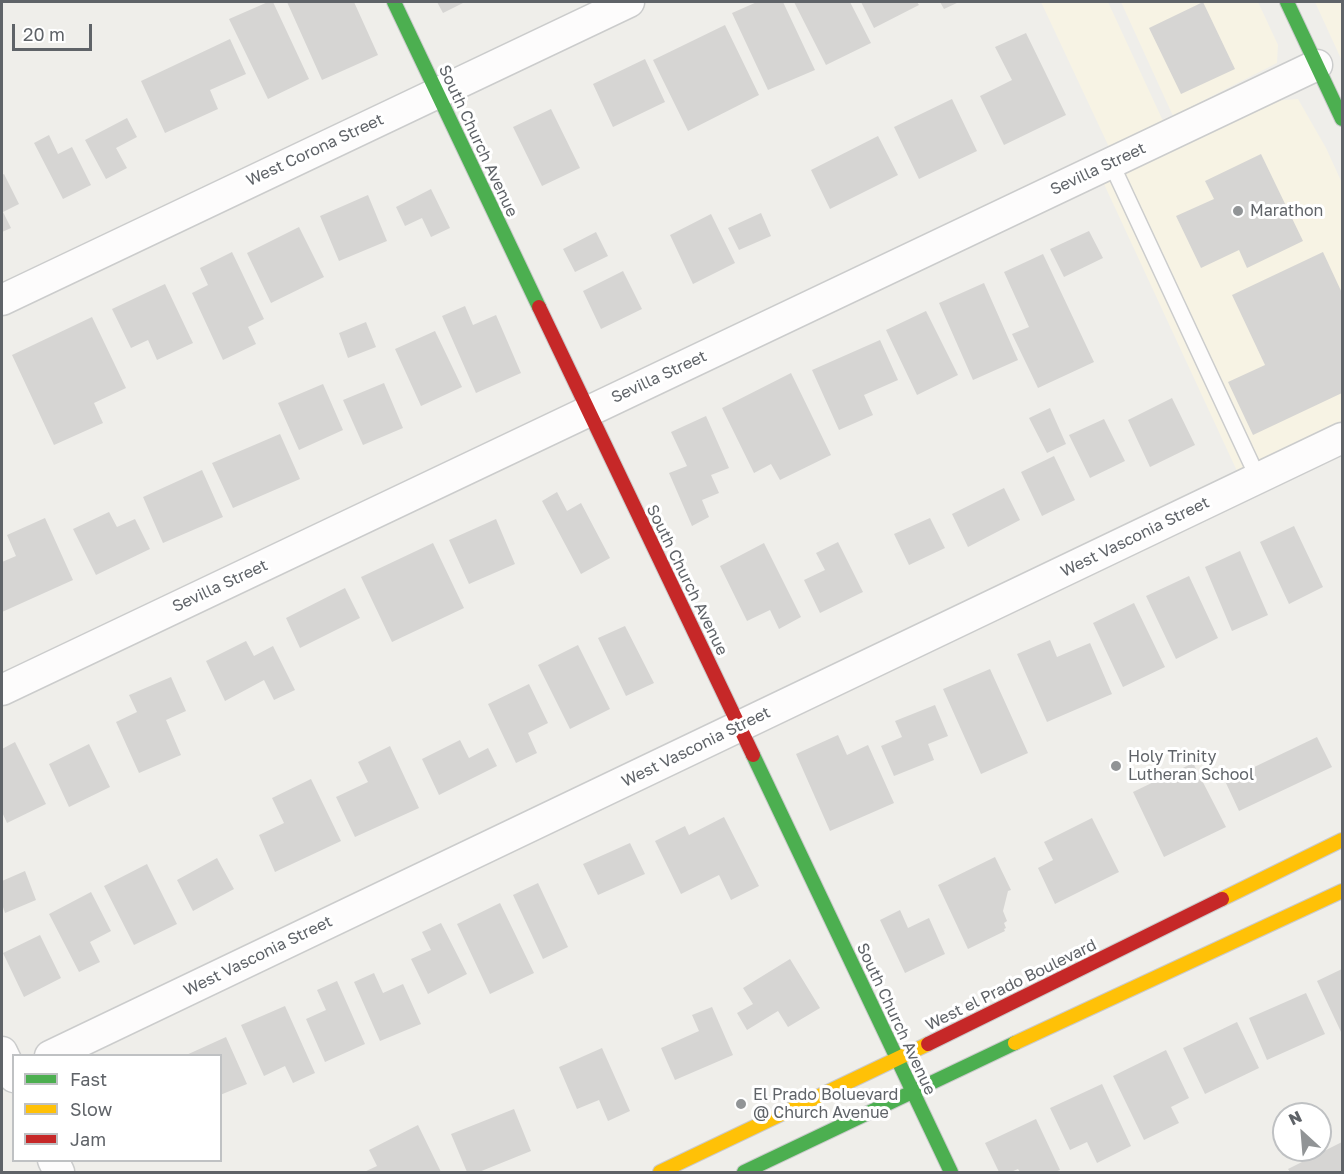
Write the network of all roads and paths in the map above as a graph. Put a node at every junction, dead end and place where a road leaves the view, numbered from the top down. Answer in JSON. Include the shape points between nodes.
{"nodes":[{"id":1,"x":394,"y":2,"type":"edge"},
{"id":2,"x":629,"y":2,"type":"edge"},
{"id":3,"x":1287,"y":2,"type":"edge"},
{"id":4,"x":1317,"y":65,"type":"junction"},
{"id":5,"x":436,"y":92,"type":"junction"},
{"id":6,"x":1342,"y":119,"type":"edge"},
{"id":7,"x":1112,"y":163,"type":"junction"},
{"id":8,"x":2,"y":300,"type":"edge"},
{"id":9,"x":588,"y":411,"type":"junction"},
{"id":10,"x":1342,"y":438,"type":"edge"},
{"id":11,"x":1258,"y":478,"type":"junction"},
{"id":12,"x":2,"y":690,"type":"edge"},
{"id":13,"x":739,"y":726,"type":"junction"},
{"id":14,"x":1342,"y":840,"type":"edge"},
{"id":15,"x":1342,"y":891,"type":"edge"},
{"id":16,"x":54,"y":1054,"type":"edge"},
{"id":17,"x":896,"y":1060,"type":"junction"},
{"id":18,"x":912,"y":1091,"type":"junction"},
{"id":19,"x":660,"y":1173,"type":"edge"},
{"id":20,"x":744,"y":1173,"type":"edge"},
{"id":21,"x":951,"y":1173,"type":"edge"}],
"edges":[{"from":1,"to":5,"type":"street","name":"South Church Avenue"},
{"from":2,"to":5,"type":"street","name":"West Corona Street"},
{"from":3,"to":4,"type":"street"},
{"from":4,"to":6,"type":"street"},
{"from":4,"to":7,"type":"street","name":"Sevilla Street"},
{"from":5,"to":8,"type":"street","name":"West Corona Street"},
{"from":5,"to":9,"type":"street","name":"South Church Avenue"},
{"from":7,"to":9,"type":"street","name":"Sevilla Street"},
{"from":7,"to":11,"type":"lane"},
{"from":9,"to":12,"type":"street","name":"Sevilla Street"},
{"from":9,"to":13,"type":"street","name":"South Church Avenue"},
{"from":10,"to":11,"type":"street","name":"West Vasconia Street"},
{"from":11,"to":13,"type":"street","name":"West Vasconia Street"},
{"from":13,"to":16,"type":"street","name":"West Vasconia Street"},
{"from":13,"to":17,"type":"street","name":"South Church Avenue"},
{"from":14,"to":17,"type":"street","name":"West el Prado Boulevard"},
{"from":15,"to":18,"type":"street"},
{"from":17,"to":18,"type":"street","name":"South Church Avenue"},
{"from":17,"to":19,"type":"street","name":"West el Prado Boulevard"},
{"from":18,"to":20,"type":"street"},
{"from":18,"to":21,"type":"street","name":"South Church Avenue"}]}
